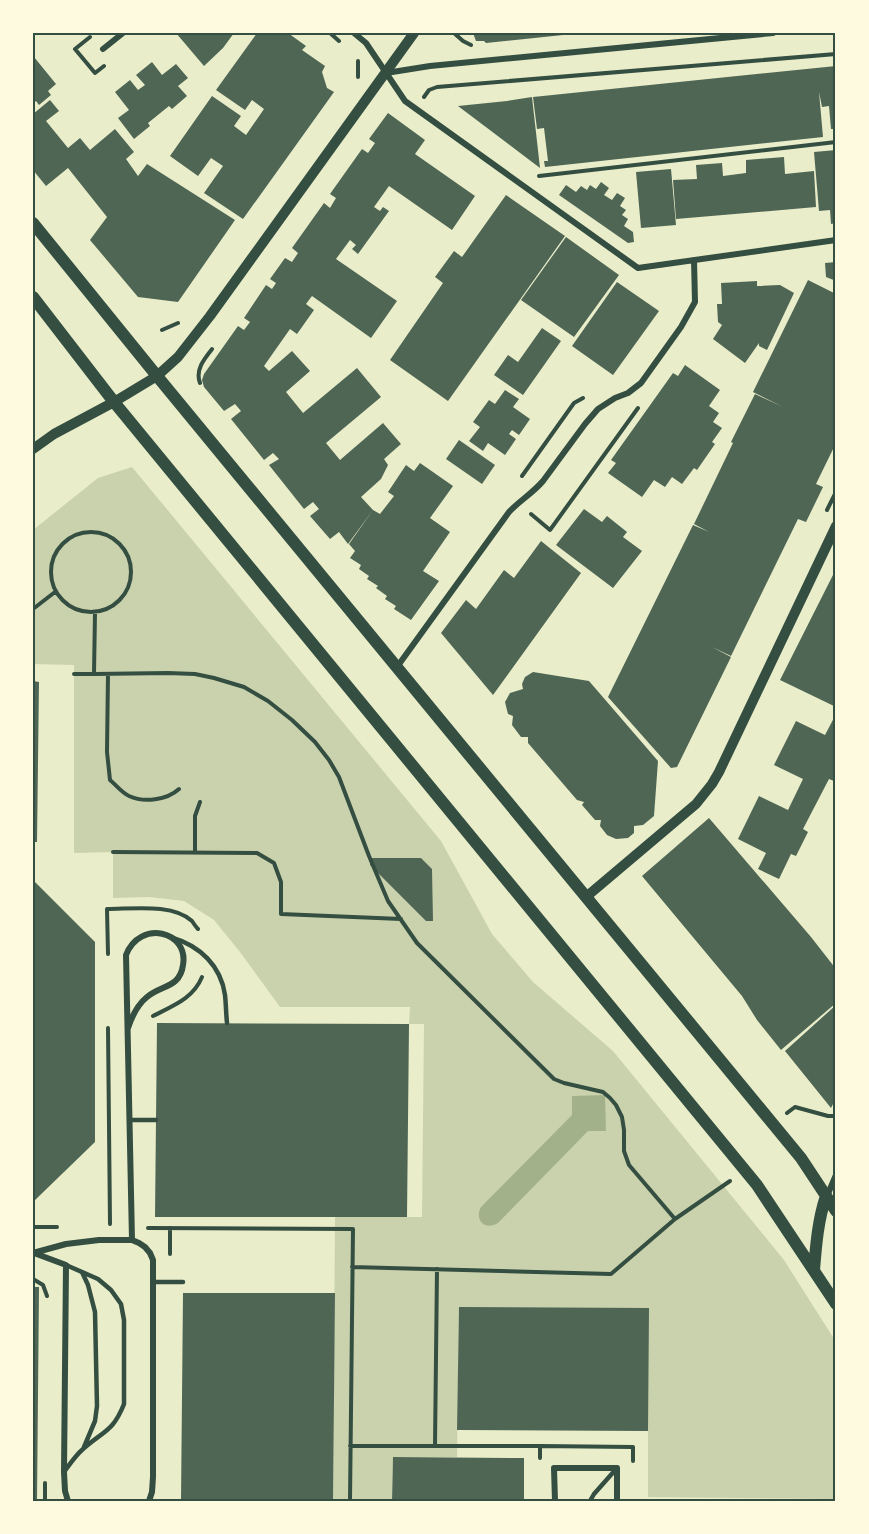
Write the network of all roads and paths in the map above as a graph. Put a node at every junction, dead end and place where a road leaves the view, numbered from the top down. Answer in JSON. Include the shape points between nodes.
{"nodes":[{"id":1,"x":123,"y":33,"type":"edge"},
{"id":2,"x":354,"y":33,"type":"edge"},
{"id":3,"x":414,"y":33,"type":"edge"},
{"id":4,"x":773,"y":33,"type":"edge"},
{"id":5,"x":103,"y":49,"type":"dead end"},
{"id":6,"x":836,"y":54,"type":"edge"},
{"id":7,"x":386,"y":73,"type":"junction"},
{"id":8,"x":427,"y":105,"type":"dead end"},
{"id":9,"x":836,"y":142,"type":"edge"},
{"id":10,"x":528,"y":177,"type":"dead end"},
{"id":11,"x":33,"y":223,"type":"edge"},
{"id":12,"x":836,"y":240,"type":"edge"},
{"id":13,"x":694,"y":260,"type":"junction"},
{"id":14,"x":33,"y":297,"type":"edge"},
{"id":15,"x":157,"y":376,"type":"junction"},
{"id":16,"x":114,"y":402,"type":"junction"},
{"id":17,"x":639,"y":406,"type":"dead end"},
{"id":18,"x":33,"y":449,"type":"edge"},
{"id":19,"x":523,"y":508,"type":"dead end"},
{"id":20,"x":836,"y":526,"type":"edge"},
{"id":21,"x":55,"y":592,"type":"junction"},
{"id":22,"x":33,"y":609,"type":"edge"},
{"id":23,"x":95,"y":612,"type":"junction"},
{"id":24,"x":397,"y":667,"type":"junction"},
{"id":25,"x":74,"y":674,"type":"dead end"},
{"id":26,"x":94,"y":674,"type":"junction"},
{"id":27,"x":108,"y":674,"type":"junction"},
{"id":28,"x":179,"y":789,"type":"dead end"},
{"id":29,"x":200,"y":802,"type":"dead end"},
{"id":30,"x":113,"y":852,"type":"dead end"},
{"id":31,"x":195,"y":852,"type":"junction"},
{"id":32,"x":586,"y":897,"type":"junction"},
{"id":33,"x":401,"y":919,"type":"junction"},
{"id":34,"x":168,"y":936,"type":"junction"},
{"id":35,"x":227,"y":1023,"type":"dead end"},
{"id":36,"x":128,"y":1028,"type":"junction"},
{"id":37,"x":130,"y":1120,"type":"junction"},
{"id":38,"x":156,"y":1120,"type":"dead end"},
{"id":39,"x":836,"y":1175,"type":"edge"},
{"id":40,"x":729,"y":1182,"type":"dead end"},
{"id":41,"x":826,"y":1196,"type":"junction"},
{"id":42,"x":836,"y":1211,"type":"edge"},
{"id":43,"x":675,"y":1218,"type":"junction"},
{"id":44,"x":33,"y":1227,"type":"edge"},
{"id":45,"x":67,"y":1227,"type":"dead end"},
{"id":46,"x":132,"y":1228,"type":"junction"},
{"id":47,"x":132,"y":1240,"type":"junction"},
{"id":48,"x":33,"y":1253,"type":"edge"},
{"id":49,"x":66,"y":1265,"type":"junction"},
{"id":50,"x":352,"y":1267,"type":"junction"},
{"id":51,"x":437,"y":1269,"type":"junction"},
{"id":52,"x":814,"y":1270,"type":"junction"},
{"id":53,"x":82,"y":1272,"type":"junction"},
{"id":54,"x":153,"y":1282,"type":"junction"},
{"id":55,"x":183,"y":1282,"type":"dead end"},
{"id":56,"x":836,"y":1304,"type":"edge"},
{"id":57,"x":350,"y":1446,"type":"junction"},
{"id":58,"x":435,"y":1446,"type":"junction"},
{"id":59,"x":540,"y":1446,"type":"dead end"},
{"id":60,"x":83,"y":1449,"type":"junction"},
{"id":61,"x":617,"y":1468,"type":"junction"},
{"id":62,"x":64,"y":1472,"type":"junction"},
{"id":63,"x":68,"y":1501,"type":"edge"},
{"id":64,"x":149,"y":1501,"type":"edge"},
{"id":65,"x":350,"y":1501,"type":"edge"},
{"id":66,"x":555,"y":1501,"type":"edge"},
{"id":67,"x":590,"y":1501,"type":"edge"},
{"id":68,"x":617,"y":1501,"type":"edge"}],
"edges":[{"from":1,"to":5,"type":"street"},
{"from":2,"to":7,"type":"street","via":[[366,43]]},
{"from":3,"to":7,"type":"street"},
{"from":4,"to":7,"type":"street"},
{"from":6,"to":8,"type":"path","via":[[437,87],[424,97]]},
{"from":7,"to":13,"type":"street","via":[[405,101],[638,268]]},
{"from":7,"to":15,"type":"street","via":[[210,316],[178,357]]},
{"from":9,"to":10,"type":"path"},
{"from":11,"to":15,"type":"main road"},
{"from":12,"to":13,"type":"street"},
{"from":13,"to":24,"type":"street","via":[[694,302],[647,376],[591,416],[543,481],[509,512]]},
{"from":14,"to":16,"type":"main road"},
{"from":15,"to":16,"type":"street"},
{"from":15,"to":24,"type":"main road"},
{"from":16,"to":18,"type":"street"},
{"from":16,"to":52,"type":"main road","via":[[757,1185]]},
{"from":17,"to":19,"type":"path","via":[[550,530]]},
{"from":20,"to":32,"type":"street","via":[[712,784],[696,804]]},
{"from":21,"to":22,"type":"path"},
{"from":21,"to":23,"type":"path","via":[[78,611]]},
{"from":21,"to":23,"type":"path","via":[[51,563],[68,538],[96,531],[111,536],[130,559],[132,573],[120,601]]},
{"from":23,"to":26,"type":"path"},
{"from":24,"to":32,"type":"main road"},
{"from":25,"to":26,"type":"path"},
{"from":26,"to":27,"type":"path"},
{"from":27,"to":28,"type":"path","via":[[110,780],[128,796],[148,801],[173,795]]},
{"from":27,"to":33,"type":"path","via":[[177,673],[214,678],[244,687],[292,720],[315,742],[339,777],[388,901]]},
{"from":29,"to":31,"type":"path","via":[[195,816]]},
{"from":30,"to":31,"type":"path"},
{"from":31,"to":33,"type":"path","via":[[257,853],[274,863],[281,882],[281,914]]},
{"from":32,"to":41,"type":"main road","via":[[801,1158]]},
{"from":33,"to":43,"type":"path","via":[[417,943],[554,1079],[603,1092],[610,1098],[622,1117],[629,1165]]},
{"from":34,"to":35,"type":"lane","via":[[199,950],[211,962],[225,993]]},
{"from":34,"to":36,"type":"street","via":[[182,952],[180,977],[147,997]]},
{"from":34,"to":36,"type":"street","via":[[146,934],[129,948]]},
{"from":36,"to":37,"type":"street"},
{"from":37,"to":38,"type":"lane"},
{"from":37,"to":46,"type":"street"},
{"from":39,"to":41,"type":"street"},
{"from":40,"to":43,"type":"path"},
{"from":41,"to":42,"type":"main road"},
{"from":41,"to":52,"type":"main road"},
{"from":43,"to":51,"type":"path","via":[[611,1274]]},
{"from":44,"to":45,"type":"path"},
{"from":46,"to":47,"type":"street"},
{"from":46,"to":50,"type":"path","via":[[353,1229]]},
{"from":47,"to":48,"type":"street","via":[[66,1244]]},
{"from":47,"to":54,"type":"street","via":[[150,1253]]},
{"from":48,"to":49,"type":"street"},
{"from":49,"to":53,"type":"lane"},
{"from":49,"to":62,"type":"street"},
{"from":50,"to":51,"type":"path"},
{"from":50,"to":57,"type":"path"},
{"from":51,"to":58,"type":"path"},
{"from":52,"to":56,"type":"main road"},
{"from":53,"to":60,"type":"lane","via":[[95,1312],[98,1406]]},
{"from":53,"to":60,"type":"lane","via":[[111,1290],[121,1304],[124,1320],[124,1404],[113,1425]]},
{"from":54,"to":55,"type":"lane"},
{"from":54,"to":64,"type":"street","via":[[153,1477]]},
{"from":57,"to":58,"type":"path"},
{"from":57,"to":65,"type":"path"},
{"from":58,"to":59,"type":"path"},
{"from":60,"to":62,"type":"lane"},
{"from":61,"to":66,"type":"street","via":[[554,1468]]},
{"from":61,"to":67,"type":"lane"},
{"from":61,"to":68,"type":"street"},
{"from":62,"to":63,"type":"street"}]}
